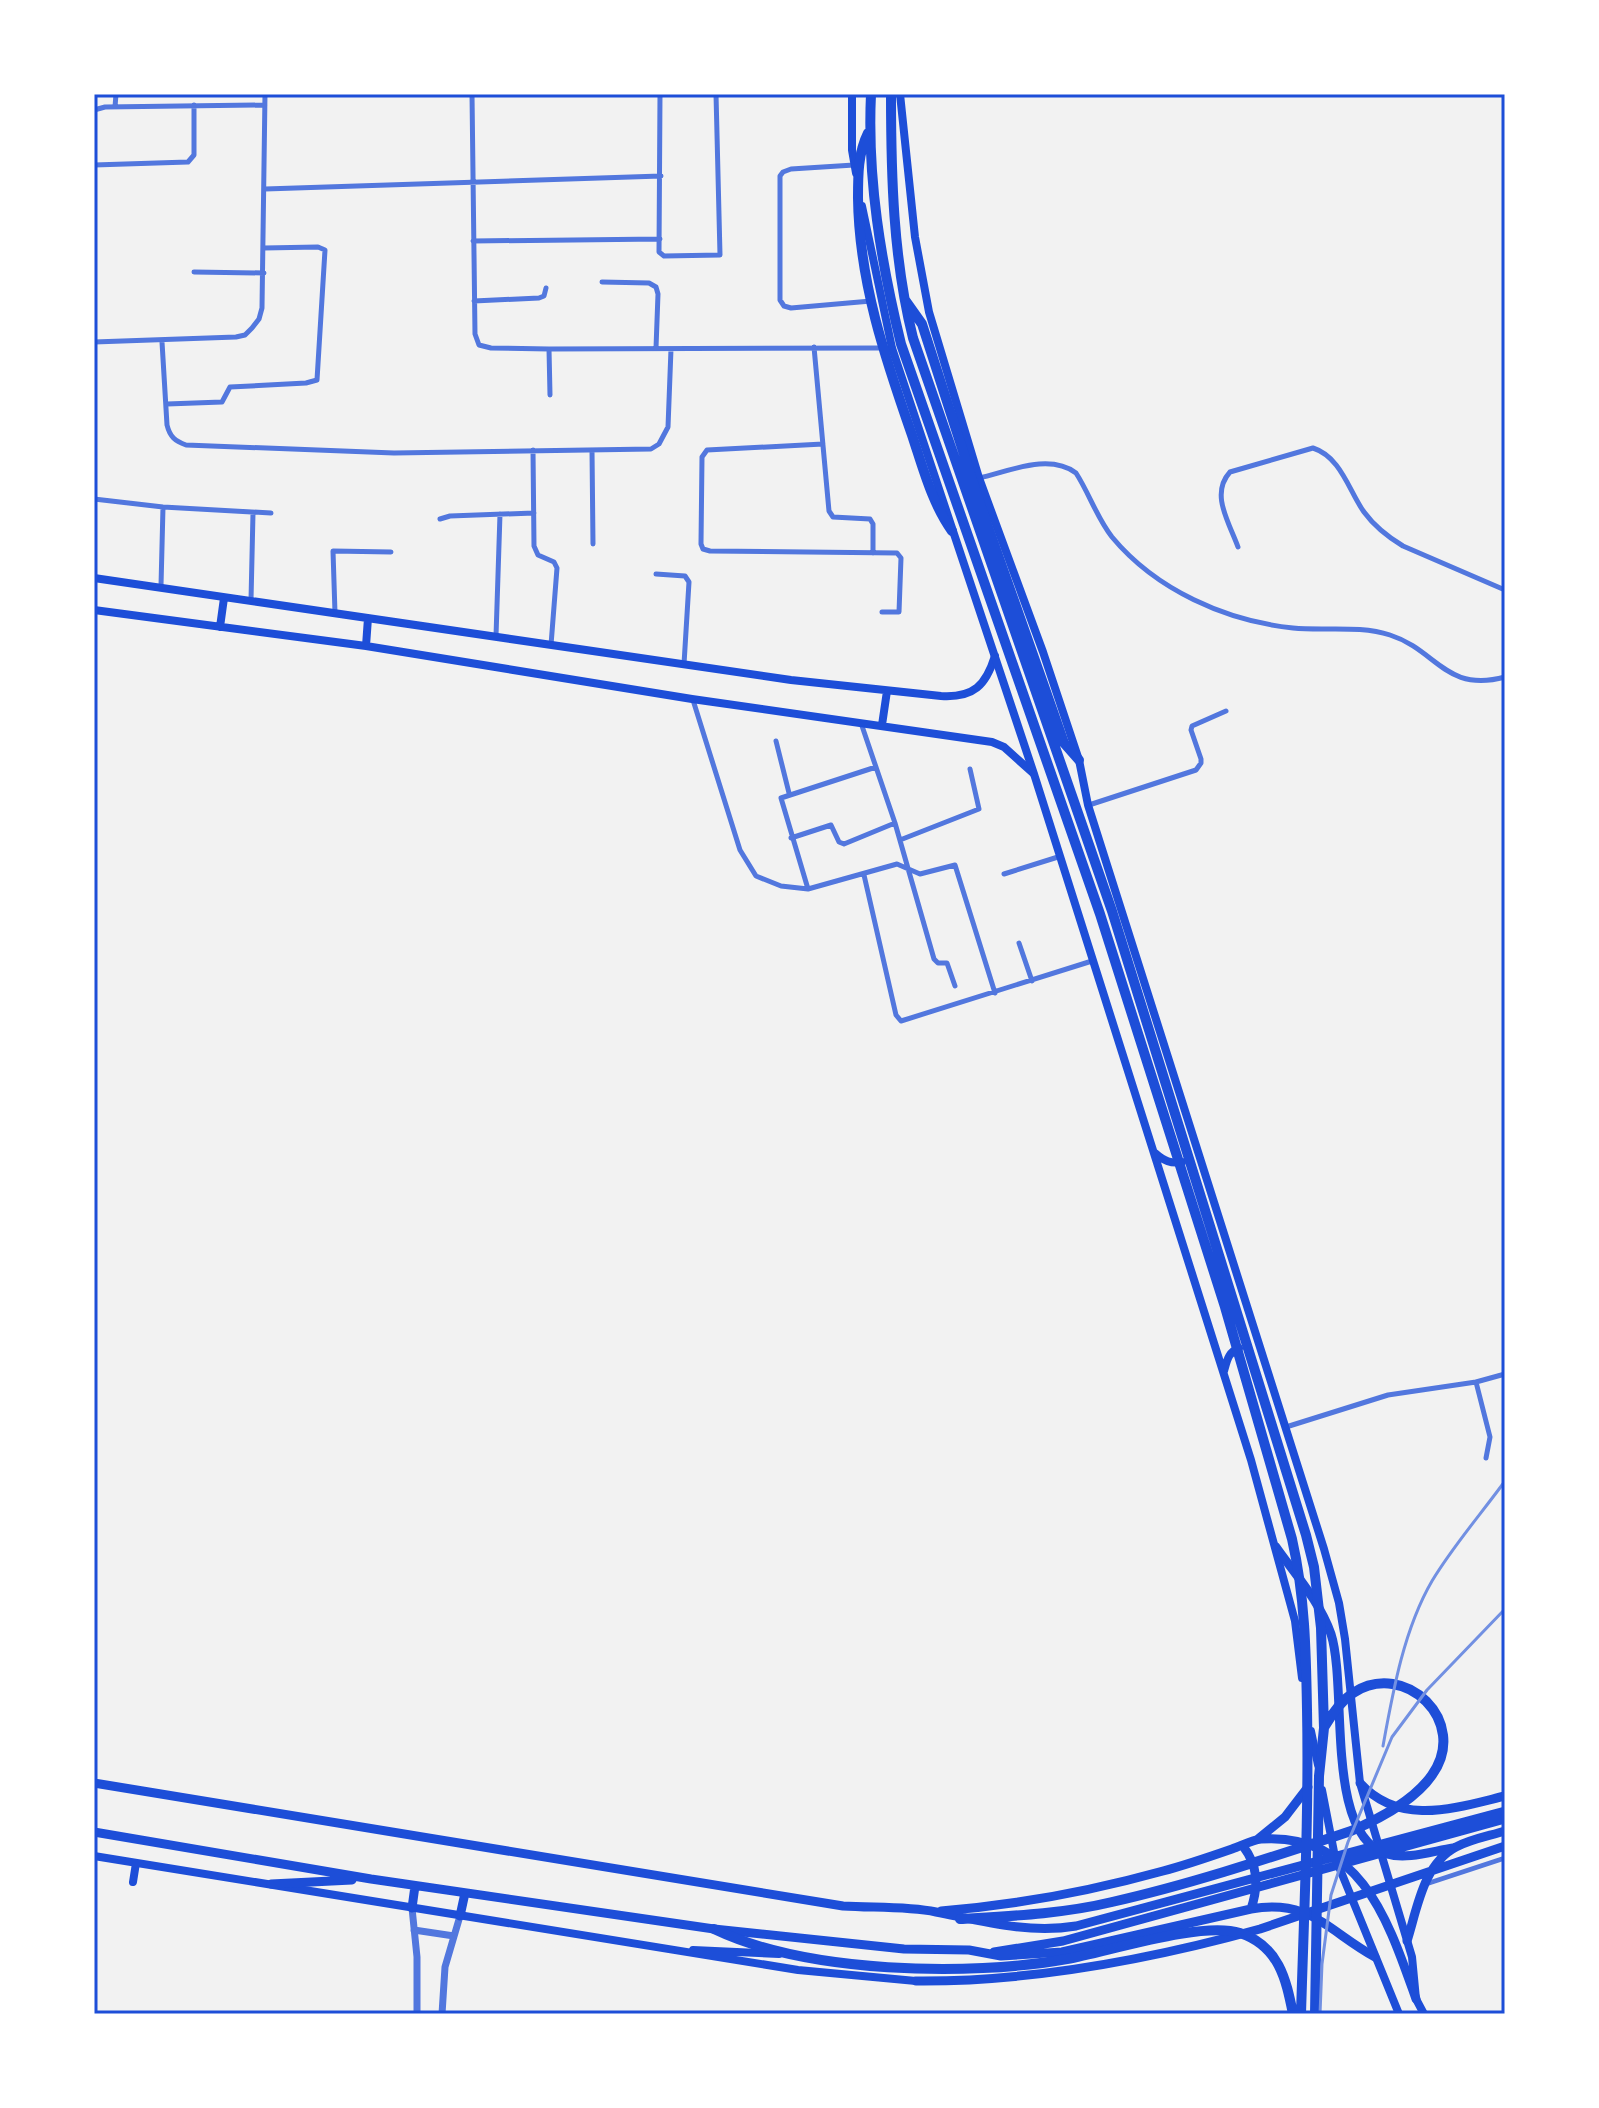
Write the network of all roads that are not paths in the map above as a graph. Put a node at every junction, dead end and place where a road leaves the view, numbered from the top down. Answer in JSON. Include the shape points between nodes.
{"nodes":[{"id":1,"x":116,"y":94,"type":"edge"},
{"id":2,"x":265,"y":94,"type":"edge"},
{"id":3,"x":472,"y":94,"type":"edge"},
{"id":4,"x":660,"y":94,"type":"edge"},
{"id":5,"x":716,"y":94,"type":"edge"},
{"id":6,"x":852,"y":94,"type":"edge"},
{"id":7,"x":871,"y":94,"type":"edge"},
{"id":8,"x":891,"y":94,"type":"edge"},
{"id":9,"x":900,"y":94,"type":"edge"},
{"id":10,"x":194,"y":105,"type":"junction"},
{"id":11,"x":265,"y":105,"type":"junction"},
{"id":12,"x":115,"y":107,"type":"junction"},
{"id":13,"x":94,"y":110,"type":"edge"},
{"id":14,"x":869,"y":131,"type":"junction"},
{"id":15,"x":94,"y":165,"type":"edge"},
{"id":16,"x":854,"y":165,"type":"junction"},
{"id":17,"x":661,"y":176,"type":"junction"},
{"id":18,"x":471,"y":184,"type":"junction"},
{"id":19,"x":265,"y":189,"type":"junction"},
{"id":20,"x":660,"y":239,"type":"junction"},
{"id":21,"x":473,"y":241,"type":"junction"},
{"id":22,"x":264,"y":248,"type":"junction"},
{"id":23,"x":194,"y":272,"type":"dead end"},
{"id":24,"x":264,"y":273,"type":"junction"},
{"id":25,"x":602,"y":282,"type":"dead end"},
{"id":26,"x":546,"y":288,"type":"dead end"},
{"id":27,"x":904,"y":299,"type":"junction"},
{"id":28,"x":880,"y":300,"type":"junction"},
{"id":29,"x":474,"y":301,"type":"junction"},
{"id":30,"x":94,"y":342,"type":"edge"},
{"id":31,"x":162,"y":342,"type":"junction"},
{"id":32,"x":814,"y":347,"type":"junction"},
{"id":33,"x":656,"y":348,"type":"junction"},
{"id":34,"x":892,"y":348,"type":"junction"},
{"id":35,"x":549,"y":349,"type":"junction"},
{"id":36,"x":671,"y":349,"type":"junction"},
{"id":37,"x":550,"y":395,"type":"dead end"},
{"id":38,"x":167,"y":404,"type":"junction"},
{"id":39,"x":823,"y":444,"type":"junction"},
{"id":40,"x":533,"y":450,"type":"junction"},
{"id":41,"x":592,"y":450,"type":"junction"},
{"id":42,"x":979,"y":478,"type":"junction"},
{"id":43,"x":94,"y":499,"type":"edge"},
{"id":44,"x":163,"y":507,"type":"junction"},
{"id":45,"x":253,"y":513,"type":"junction"},
{"id":46,"x":271,"y":513,"type":"dead end"},
{"id":47,"x":534,"y":513,"type":"junction"},
{"id":48,"x":500,"y":514,"type":"junction"},
{"id":49,"x":440,"y":519,"type":"dead end"},
{"id":50,"x":952,"y":531,"type":"junction"},
{"id":51,"x":593,"y":544,"type":"dead end"},
{"id":52,"x":1238,"y":547,"type":"dead end"},
{"id":53,"x":391,"y":552,"type":"dead end"},
{"id":54,"x":873,"y":553,"type":"junction"},
{"id":55,"x":656,"y":574,"type":"dead end"},
{"id":56,"x":94,"y":578,"type":"edge"},
{"id":57,"x":161,"y":586,"type":"junction"},
{"id":58,"x":1505,"y":590,"type":"edge"},
{"id":59,"x":224,"y":598,"type":"junction"},
{"id":60,"x":251,"y":601,"type":"junction"},
{"id":61,"x":94,"y":610,"type":"edge"},
{"id":62,"x":882,"y":612,"type":"dead end"},
{"id":63,"x":335,"y":613,"type":"junction"},
{"id":64,"x":368,"y":618,"type":"junction"},
{"id":65,"x":220,"y":627,"type":"junction"},
{"id":66,"x":496,"y":637,"type":"junction"},
{"id":67,"x":366,"y":646,"type":"junction"},
{"id":68,"x":551,"y":646,"type":"junction"},
{"id":69,"x":995,"y":656,"type":"junction"},
{"id":70,"x":684,"y":665,"type":"junction"},
{"id":71,"x":1505,"y":677,"type":"edge"},
{"id":72,"x":887,"y":691,"type":"junction"},
{"id":73,"x":692,"y":699,"type":"junction"},
{"id":74,"x":1226,"y":711,"type":"dead end"},
{"id":75,"x":861,"y":722,"type":"junction"},
{"id":76,"x":882,"y":725,"type":"junction"},
{"id":77,"x":776,"y":741,"type":"dead end"},
{"id":78,"x":1079,"y":760,"type":"junction"},
{"id":79,"x":876,"y":767,"type":"junction"},
{"id":80,"x":970,"y":769,"type":"dead end"},
{"id":81,"x":1034,"y":774,"type":"junction"},
{"id":82,"x":789,"y":793,"type":"junction"},
{"id":83,"x":1088,"y":805,"type":"junction"},
{"id":84,"x":895,"y":823,"type":"junction"},
{"id":85,"x":791,"y":838,"type":"junction"},
{"id":86,"x":900,"y":840,"type":"junction"},
{"id":87,"x":1058,"y":857,"type":"junction"},
{"id":88,"x":907,"y":867,"type":"junction"},
{"id":89,"x":1004,"y":874,"type":"dead end"},
{"id":90,"x":864,"y":875,"type":"junction"},
{"id":91,"x":808,"y":889,"type":"junction"},
{"id":92,"x":1019,"y":943,"type":"dead end"},
{"id":93,"x":1092,"y":961,"type":"junction"},
{"id":94,"x":1032,"y":981,"type":"junction"},
{"id":95,"x":955,"y":986,"type":"dead end"},
{"id":96,"x":995,"y":993,"type":"junction"},
{"id":97,"x":1197,"y":1150,"type":"junction"},
{"id":98,"x":1155,"y":1153,"type":"junction"},
{"id":99,"x":1265,"y":1365,"type":"junction"},
{"id":100,"x":1505,"y":1374,"type":"edge"},
{"id":101,"x":1224,"y":1375,"type":"junction"},
{"id":102,"x":1476,"y":1382,"type":"junction"},
{"id":103,"x":1286,"y":1427,"type":"junction"},
{"id":104,"x":1486,"y":1458,"type":"dead end"},
{"id":105,"x":1276,"y":1547,"type":"junction"},
{"id":106,"x":1324,"y":1728,"type":"junction"},
{"id":107,"x":1319,"y":1771,"type":"junction"},
{"id":108,"x":94,"y":1783,"type":"edge"},
{"id":109,"x":1360,"y":1783,"type":"junction"},
{"id":110,"x":1505,"y":1796,"type":"edge"},
{"id":111,"x":1505,"y":1811,"type":"edge"},
{"id":112,"x":1433,"y":1812,"type":"junction"},
{"id":113,"x":1505,"y":1819,"type":"edge"},
{"id":114,"x":1505,"y":1831,"type":"edge"},
{"id":115,"x":94,"y":1832,"type":"edge"},
{"id":116,"x":1258,"y":1839,"type":"junction"},
{"id":117,"x":1243,"y":1846,"type":"junction"},
{"id":118,"x":1505,"y":1846,"type":"edge"},
{"id":119,"x":1453,"y":1848,"type":"junction"},
{"id":120,"x":1379,"y":1851,"type":"junction"},
{"id":121,"x":94,"y":1856,"type":"edge"},
{"id":122,"x":1335,"y":1857,"type":"junction"},
{"id":123,"x":1505,"y":1858,"type":"edge"},
{"id":124,"x":136,"y":1863,"type":"junction"},
{"id":125,"x":371,"y":1879,"type":"junction"},
{"id":126,"x":133,"y":1882,"type":"dead end"},
{"id":127,"x":271,"y":1884,"type":"junction"},
{"id":128,"x":1425,"y":1884,"type":"junction"},
{"id":129,"x":415,"y":1886,"type":"junction"},
{"id":130,"x":465,"y":1893,"type":"junction"},
{"id":131,"x":412,"y":1908,"type":"junction"},
{"id":132,"x":1251,"y":1909,"type":"junction"},
{"id":133,"x":933,"y":1911,"type":"junction"},
{"id":134,"x":460,"y":1916,"type":"junction"},
{"id":135,"x":960,"y":1919,"type":"junction"},
{"id":136,"x":714,"y":1929,"type":"junction"},
{"id":137,"x":414,"y":1930,"type":"junction"},
{"id":138,"x":454,"y":1936,"type":"junction"},
{"id":139,"x":1407,"y":1941,"type":"junction"},
{"id":140,"x":680,"y":1952,"type":"junction"},
{"id":141,"x":987,"y":1955,"type":"junction"},
{"id":142,"x":801,"y":1956,"type":"junction"},
{"id":143,"x":1375,"y":1957,"type":"junction"},
{"id":144,"x":916,"y":1981,"type":"joint"},
{"id":145,"x":1416,"y":1999,"type":"junction"},
{"id":146,"x":417,"y":2014,"type":"edge"},
{"id":147,"x":442,"y":2014,"type":"edge"},
{"id":148,"x":1293,"y":2014,"type":"edge"},
{"id":149,"x":1301,"y":2014,"type":"edge"},
{"id":150,"x":1315,"y":2014,"type":"edge"},
{"id":151,"x":1399,"y":2014,"type":"edge"},
{"id":152,"x":1424,"y":2014,"type":"edge"}],
"edges":[{"from":1,"to":12,"type":"street"},
{"from":2,"to":11,"type":"street"},
{"from":3,"to":18,"type":"street"},
{"from":4,"to":17,"type":"street"},
{"from":5,"to":20,"type":"street","via":[[720,255],[663,256]]},
{"from":6,"to":16,"type":"main road"},
{"from":7,"to":14,"type":"highway"},
{"from":8,"to":27,"type":"highway","via":[[891,167]]},
{"from":9,"to":42,"type":"main road","via":[[922,281]]},
{"from":10,"to":11,"type":"street"},
{"from":10,"to":12,"type":"street"},
{"from":10,"to":15,"type":"street","via":[[194,155],[188,162]]},
{"from":11,"to":19,"type":"street"},
{"from":12,"to":13,"type":"street"},
{"from":14,"to":50,"type":"highway","via":[[860,160],[862,263],[887,363],[930,487]]},
{"from":14,"to":149,"type":"highway","via":[[882,255],[910,373],[1100,914],[1225,1307],[1292,1539],[1305,1627],[1307,1715]]},
{"from":16,"to":28,"type":"main road"},
{"from":16,"to":28,"type":"street","via":[[791,169],[780,176],[780,300],[791,308]]},
{"from":17,"to":18,"type":"street"},
{"from":17,"to":20,"type":"street"},
{"from":18,"to":19,"type":"street"},
{"from":18,"to":21,"type":"street"},
{"from":19,"to":22,"type":"street"},
{"from":20,"to":21,"type":"street"},
{"from":21,"to":29,"type":"street"},
{"from":22,"to":24,"type":"street"},
{"from":22,"to":38,"type":"street","via":[[325,250],[317,380],[230,387],[222,402]]},
{"from":23,"to":24,"type":"street"},
{"from":24,"to":31,"type":"street","via":[[259,319],[245,335]]},
{"from":25,"to":33,"type":"street","via":[[656,287]]},
{"from":26,"to":29,"type":"street","via":[[539,298]]},
{"from":27,"to":78,"type":"highway","via":[[922,324],[1064,743]]},
{"from":27,"to":106,"type":"highway","via":[[930,394],[1112,911],[1306,1535],[1321,1628]]},
{"from":28,"to":34,"type":"main road"},
{"from":29,"to":35,"type":"street","via":[[479,345]]},
{"from":30,"to":31,"type":"street"},
{"from":31,"to":38,"type":"street"},
{"from":32,"to":34,"type":"street"},
{"from":32,"to":36,"type":"street"},
{"from":32,"to":39,"type":"street"},
{"from":33,"to":35,"type":"street"},
{"from":33,"to":36,"type":"street"},
{"from":34,"to":50,"type":"main road"},
{"from":35,"to":37,"type":"street"},
{"from":36,"to":41,"type":"street","via":[[668,427],[659,444],[651,449]]},
{"from":38,"to":40,"type":"street","via":[[169,432],[186,445],[394,453]]},
{"from":39,"to":54,"type":"street","via":[[830,514],[870,519]]},
{"from":39,"to":54,"type":"street","via":[[707,450],[702,457],[703,549]]},
{"from":40,"to":41,"type":"street"},
{"from":40,"to":47,"type":"street"},
{"from":41,"to":51,"type":"street"},
{"from":42,"to":71,"type":"street","via":[[1043,464],[1067,466],[1113,537],[1156,577],[1207,606],[1274,625],[1382,632],[1459,677]]},
{"from":42,"to":78,"type":"main road"},
{"from":43,"to":44,"type":"street"},
{"from":44,"to":45,"type":"street"},
{"from":44,"to":57,"type":"street"},
{"from":45,"to":46,"type":"street"},
{"from":45,"to":60,"type":"street"},
{"from":47,"to":48,"type":"street"},
{"from":47,"to":68,"type":"street","via":[[536,551],[557,568]]},
{"from":48,"to":49,"type":"street"},
{"from":48,"to":66,"type":"street"},
{"from":50,"to":69,"type":"main road"},
{"from":52,"to":58,"type":"street","via":[[1220,500],[1226,476],[1313,448],[1334,463],[1387,537]]},
{"from":53,"to":63,"type":"street","via":[[333,551]]},
{"from":54,"to":62,"type":"street","via":[[897,553],[901,558],[899,612]]},
{"from":55,"to":70,"type":"street","via":[[685,576],[689,582]]},
{"from":56,"to":57,"type":"main road"},
{"from":57,"to":59,"type":"main road"},
{"from":59,"to":60,"type":"main road"},
{"from":59,"to":65,"type":"main road"},
{"from":60,"to":63,"type":"main road"},
{"from":61,"to":65,"type":"main road"},
{"from":63,"to":64,"type":"main road"},
{"from":64,"to":66,"type":"main road"},
{"from":64,"to":67,"type":"main road"},
{"from":65,"to":67,"type":"main road"},
{"from":66,"to":68,"type":"main road"},
{"from":67,"to":73,"type":"main road"},
{"from":68,"to":70,"type":"main road"},
{"from":69,"to":72,"type":"main road","via":[[983,684],[968,693],[948,697]]},
{"from":69,"to":81,"type":"main road"},
{"from":70,"to":72,"type":"main road"},
{"from":72,"to":76,"type":"main road"},
{"from":73,"to":75,"type":"main road"},
{"from":73,"to":91,"type":"street","via":[[748,865],[770,883]]},
{"from":74,"to":83,"type":"street","via":[[1192,726],[1201,759],[1196,770]]},
{"from":75,"to":76,"type":"main road"},
{"from":75,"to":79,"type":"street"},
{"from":76,"to":81,"type":"main road","via":[[992,742]]},
{"from":77,"to":82,"type":"street"},
{"from":78,"to":83,"type":"main road"},
{"from":79,"to":82,"type":"street"},
{"from":79,"to":84,"type":"street"},
{"from":80,"to":86,"type":"street","via":[[979,809]]},
{"from":81,"to":87,"type":"main road"},
{"from":82,"to":85,"type":"street","via":[[781,798]]},
{"from":83,"to":97,"type":"main road"},
{"from":84,"to":85,"type":"street","via":[[844,844],[831,825]]},
{"from":84,"to":86,"type":"street"},
{"from":85,"to":91,"type":"street"},
{"from":86,"to":88,"type":"street"},
{"from":87,"to":89,"type":"street"},
{"from":87,"to":93,"type":"main road"},
{"from":88,"to":90,"type":"street","via":[[897,864]]},
{"from":88,"to":95,"type":"street","via":[[934,959],[947,963]]},
{"from":88,"to":96,"type":"street","via":[[920,874],[955,866]]},
{"from":90,"to":91,"type":"street"},
{"from":90,"to":96,"type":"street","via":[[898,1018],[905,1021]]},
{"from":92,"to":94,"type":"street"},
{"from":93,"to":94,"type":"street"},
{"from":93,"to":98,"type":"main road"},
{"from":94,"to":96,"type":"street"},
{"from":97,"to":98,"type":"main road","via":[[1191,1158],[1172,1163]]},
{"from":97,"to":99,"type":"main road"},
{"from":98,"to":101,"type":"main road"},
{"from":99,"to":101,"type":"main road","via":[[1252,1351],[1240,1348],[1228,1357]]},
{"from":99,"to":103,"type":"main road"},
{"from":100,"to":102,"type":"street"},
{"from":101,"to":105,"type":"main road"},
{"from":102,"to":103,"type":"street","via":[[1388,1395]]},
{"from":102,"to":104,"type":"street","via":[[1490,1437]]},
{"from":103,"to":109,"type":"main road","via":[[1339,1603]]},
{"from":105,"to":107,"type":"main road","via":[[1295,1621]]},
{"from":105,"to":120,"type":"highway","via":[[1331,1635],[1349,1812],[1360,1835]]},
{"from":106,"to":135,"type":"highway","via":[[1349,1695],[1370,1685],[1392,1684],[1431,1705],[1442,1726],[1443,1748],[1426,1784],[1372,1822],[1111,1902]]},
{"from":106,"to":150,"type":"highway"},
{"from":107,"to":116,"type":"highway","via":[[1285,1817]]},
{"from":107,"to":122,"type":"main road"},
{"from":108,"to":133,"type":"highway","via":[[836,1905]]},
{"from":109,"to":112,"type":"highway","via":[[1401,1807]]},
{"from":109,"to":120,"type":"main road"},
{"from":110,"to":112,"type":"highway"},
{"from":111,"to":135,"type":"highway","via":[[1076,1926],[1029,1929]]},
{"from":112,"to":119,"type":"highway","via":[[1429,1821],[1434,1839]]},
{"from":113,"to":141,"type":"highway","via":[[1063,1941]]},
{"from":114,"to":119,"type":"highway"},
{"from":115,"to":125,"type":"highway"},
{"from":116,"to":117,"type":"highway"},
{"from":116,"to":122,"type":"highway","via":[[1289,1840]]},
{"from":117,"to":132,"type":"highway","via":[[1257,1882]]},
{"from":117,"to":133,"type":"highway","via":[[1091,1889]]},
{"from":118,"to":144,"type":"highway","via":[[1220,1939],[1054,1973]]},
{"from":119,"to":120,"type":"highway","via":[[1396,1856]]},
{"from":119,"to":128,"type":"highway"},
{"from":120,"to":139,"type":"main road"},
{"from":121,"to":124,"type":"main road"},
{"from":122,"to":143,"type":"main road"},
{"from":122,"to":145,"type":"highway","via":[[1376,1900]]},
{"from":123,"to":128,"type":"street"},
{"from":124,"to":126,"type":"main road"},
{"from":124,"to":127,"type":"main road"},
{"from":125,"to":127,"type":"highway"},
{"from":125,"to":129,"type":"highway"},
{"from":127,"to":131,"type":"main road"},
{"from":128,"to":139,"type":"highway"},
{"from":129,"to":130,"type":"highway"},
{"from":129,"to":131,"type":"highway"},
{"from":130,"to":134,"type":"highway"},
{"from":130,"to":136,"type":"highway"},
{"from":131,"to":134,"type":"main road"},
{"from":131,"to":137,"type":"street"},
{"from":132,"to":141,"type":"highway","via":[[1062,1952]]},
{"from":132,"to":143,"type":"highway","via":[[1303,1910]]},
{"from":133,"to":135,"type":"highway"},
{"from":134,"to":138,"type":"street"},
{"from":134,"to":140,"type":"main road"},
{"from":136,"to":141,"type":"highway"},
{"from":136,"to":142,"type":"highway"},
{"from":137,"to":138,"type":"street"},
{"from":137,"to":146,"type":"street"},
{"from":138,"to":147,"type":"street","via":[[445,1967]]},
{"from":139,"to":145,"type":"main road"},
{"from":140,"to":142,"type":"main road"},
{"from":140,"to":144,"type":"main road"},
{"from":142,"to":148,"type":"highway","via":[[938,1968],[1018,1965],[1224,1930],[1251,1938],[1273,1955],[1287,1979]]},
{"from":143,"to":151,"type":"main road"},
{"from":145,"to":152,"type":"main road"}]}
